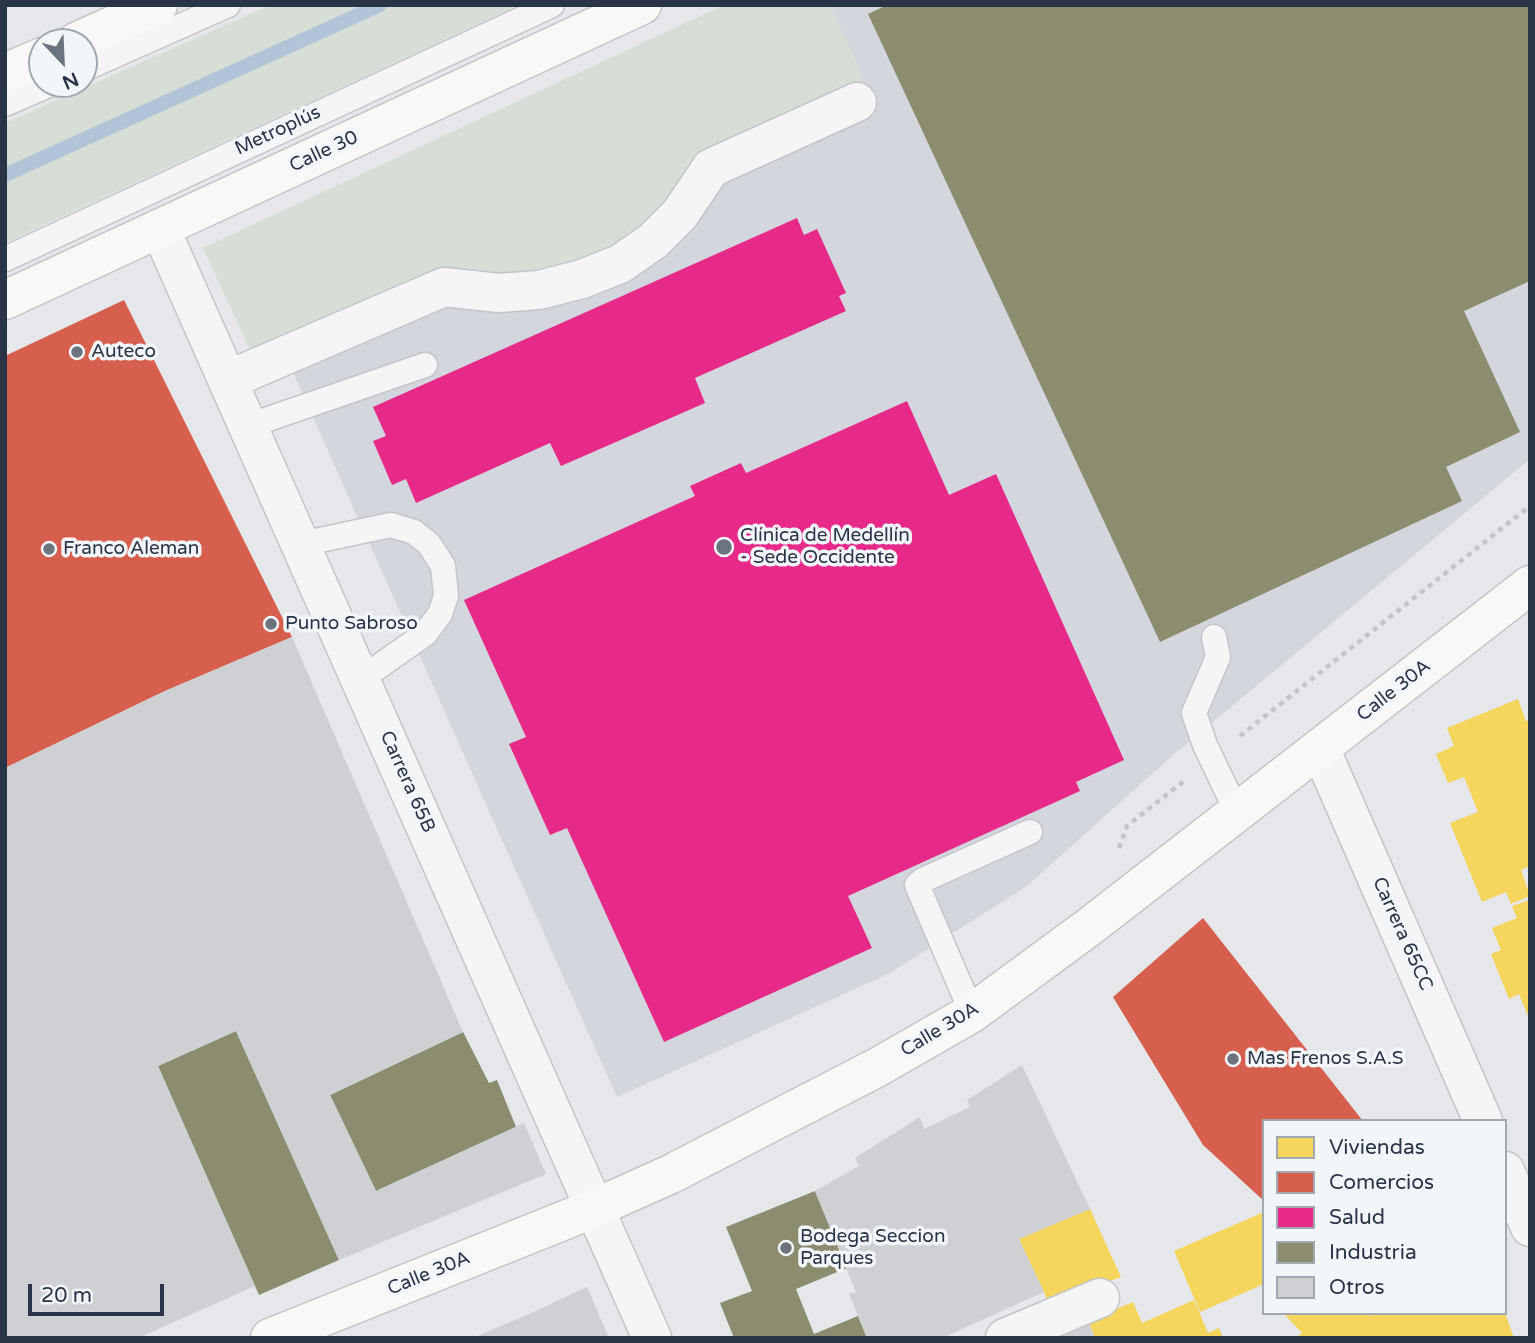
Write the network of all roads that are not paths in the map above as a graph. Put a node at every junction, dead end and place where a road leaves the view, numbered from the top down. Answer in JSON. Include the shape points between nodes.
{"nodes":[{"id":1,"x":158,"y":5,"type":"edge"},
{"id":2,"x":228,"y":5,"type":"edge"},
{"id":3,"x":552,"y":5,"type":"edge"},
{"id":4,"x":642,"y":5,"type":"edge"},
{"id":5,"x":98,"y":32,"type":"edge"},
{"id":6,"x":28,"y":63,"type":"edge"},
{"id":7,"x":98,"y":63,"type":"edge"},
{"id":8,"x":5,"y":74,"type":"edge"},
{"id":9,"x":28,"y":94,"type":"edge"},
{"id":10,"x":857,"y":103,"type":"dead end"},
{"id":11,"x":5,"y":104,"type":"edge"},
{"id":12,"x":160,"y":228,"type":"junction"},
{"id":13,"x":5,"y":259,"type":"edge"},
{"id":14,"x":5,"y":300,"type":"edge"},
{"id":15,"x":425,"y":365,"type":"dead end"},
{"id":16,"x":228,"y":380,"type":"junction"},
{"id":17,"x":248,"y":426,"type":"junction"},
{"id":18,"x":300,"y":544,"type":"junction"},
{"id":19,"x":1530,"y":585,"type":"edge"},
{"id":20,"x":1214,"y":637,"type":"dead end"},
{"id":21,"x":361,"y":679,"type":"junction"},
{"id":22,"x":1320,"y":748,"type":"junction"},
{"id":23,"x":1237,"y":812,"type":"junction"},
{"id":24,"x":1030,"y":832,"type":"dead end"},
{"id":25,"x":972,"y":1013,"type":"junction"},
{"id":26,"x":1482,"y":1119,"type":"edge"},
{"id":27,"x":1507,"y":1175,"type":"edge"},
{"id":28,"x":595,"y":1208,"type":"junction"},
{"id":29,"x":1530,"y":1227,"type":"edge"},
{"id":30,"x":1100,"y":1298,"type":"dead end"},
{"id":31,"x":270,"y":1338,"type":"edge"},
{"id":32,"x":652,"y":1338,"type":"edge"},
{"id":33,"x":1005,"y":1338,"type":"edge"}],
"edges":[{"from":1,"to":5,"type":"street"},
{"from":2,"to":7,"type":"lane"},
{"from":3,"to":13,"type":"lane","name":"Metroplús"},
{"from":4,"to":12,"type":"street","name":"Calle 30"},
{"from":6,"to":8,"type":"street"},
{"from":9,"to":11,"type":"lane"},
{"from":10,"to":16,"type":"street","via":[[710,168],[680,214],[620,264],[539,290],[499,293],[444,287]]},
{"from":12,"to":14,"type":"street","name":"Calle 30"},
{"from":12,"to":16,"type":"street","name":"Carrera 65B"},
{"from":15,"to":17,"type":"lane"},
{"from":16,"to":17,"type":"street","name":"Carrera 65B"},
{"from":17,"to":18,"type":"street","name":"Carrera 65B"},
{"from":18,"to":21,"type":"street","name":"Carrera 65B"},
{"from":18,"to":21,"type":"lane","via":[[391,525],[414,532],[429,544],[443,566],[446,596],[440,614],[425,634]]},
{"from":19,"to":22,"type":"street","name":"Calle 30A"},
{"from":20,"to":23,"type":"lane","via":[[1218,657],[1194,713]]},
{"from":21,"to":28,"type":"street","name":"Carrera 65B"},
{"from":22,"to":23,"type":"street","name":"Calle 30A"},
{"from":22,"to":26,"type":"street","name":"Carrera 65CC"},
{"from":23,"to":25,"type":"street","name":"Calle 30A"},
{"from":24,"to":25,"type":"lane","via":[[918,885]]},
{"from":25,"to":28,"type":"street","name":"Calle 30A","via":[[751,1135]]},
{"from":27,"to":29,"type":"street"},
{"from":28,"to":31,"type":"street","name":"Calle 30A"},
{"from":28,"to":32,"type":"street","name":"Carrera 65B"},
{"from":30,"to":33,"type":"street"}]}
